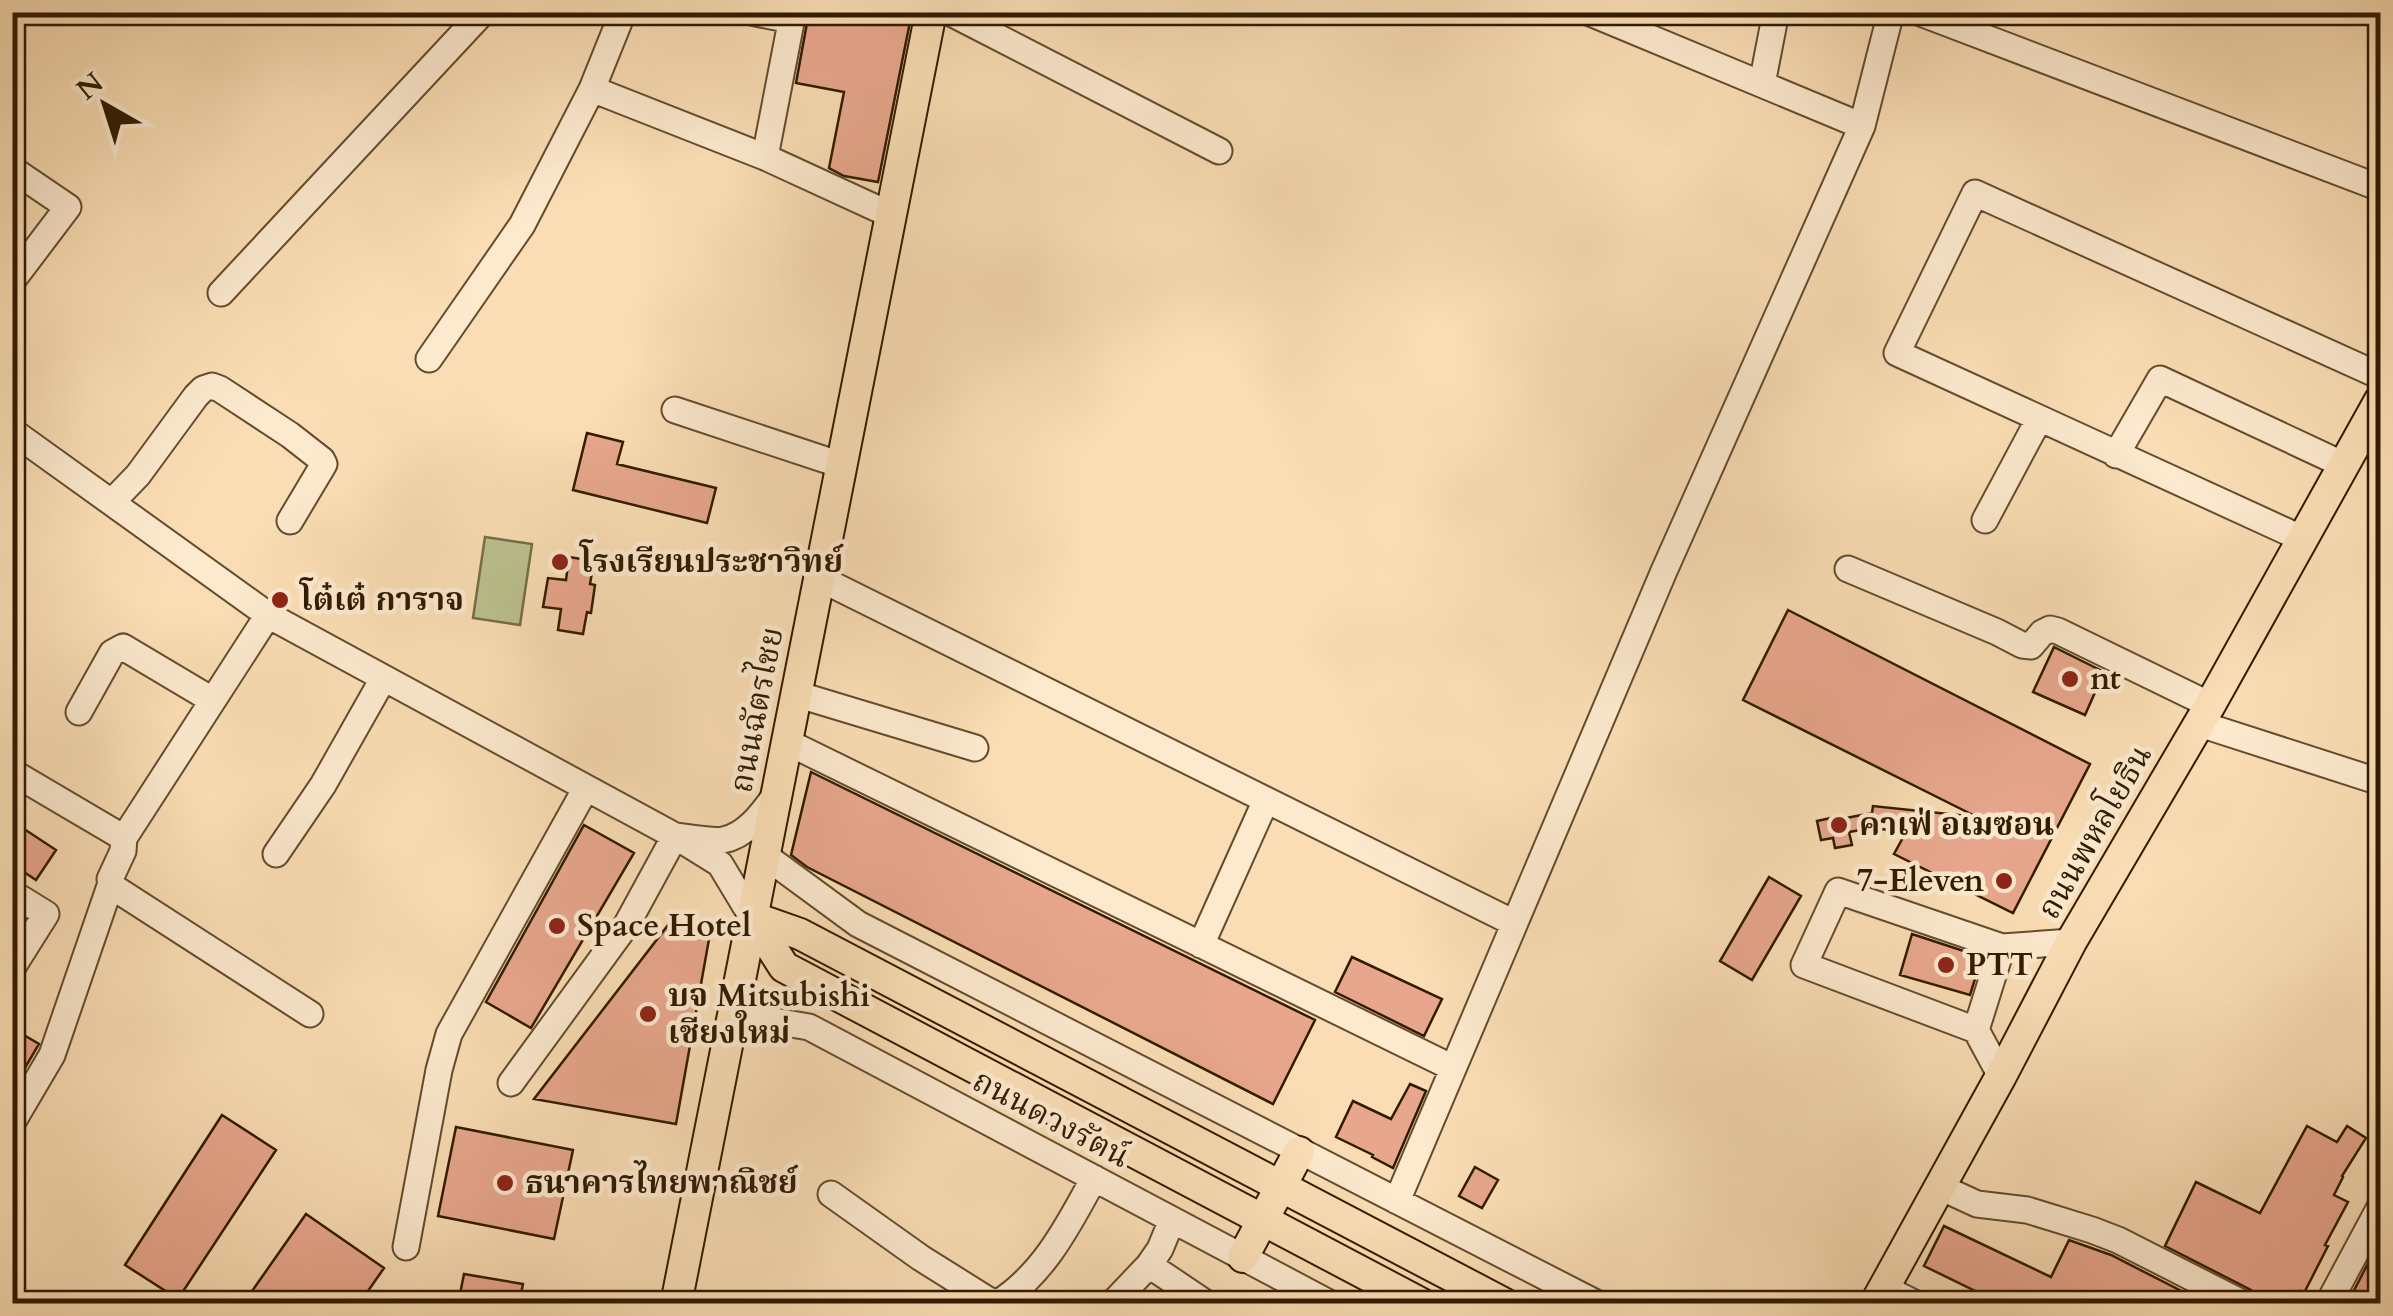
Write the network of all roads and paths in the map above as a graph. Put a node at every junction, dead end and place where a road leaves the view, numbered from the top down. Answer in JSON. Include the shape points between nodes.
{"nodes":[{"id":1,"x":483,"y":12,"type":"edge"},
{"id":2,"x":623,"y":12,"type":"edge"},
{"id":3,"x":751,"y":12,"type":"edge"},
{"id":4,"x":931,"y":12,"type":"edge"},
{"id":5,"x":949,"y":12,"type":"edge"},
{"id":6,"x":1588,"y":12,"type":"edge"},
{"id":7,"x":1776,"y":12,"type":"edge"},
{"id":8,"x":1891,"y":12,"type":"edge"},
{"id":9,"x":1918,"y":12,"type":"edge"},
{"id":10,"x":792,"y":16,"type":"edge"},
{"id":11,"x":1762,"y":84,"type":"junction"},
{"id":12,"x":592,"y":89,"type":"junction"},
{"id":13,"x":1862,"y":126,"type":"junction"},
{"id":14,"x":1220,"y":151,"type":"dead end"},
{"id":15,"x":765,"y":157,"type":"junction"},
{"id":16,"x":12,"y":169,"type":"edge"},
{"id":17,"x":2380,"y":188,"type":"edge"},
{"id":18,"x":891,"y":214,"type":"junction"},
{"id":19,"x":12,"y":281,"type":"edge"},
{"id":20,"x":220,"y":294,"type":"dead end"},
{"id":21,"x":429,"y":359,"type":"dead end"},
{"id":22,"x":2380,"y":376,"type":"edge"},
{"id":23,"x":2380,"y":400,"type":"edge"},
{"id":24,"x":675,"y":410,"type":"dead end"},
{"id":25,"x":2039,"y":419,"type":"junction"},
{"id":26,"x":12,"y":430,"type":"edge"},
{"id":27,"x":2116,"y":454,"type":"junction"},
{"id":28,"x":842,"y":465,"type":"junction"},
{"id":29,"x":2344,"y":465,"type":"junction"},
{"id":30,"x":112,"y":502,"type":"junction"},
{"id":31,"x":1985,"y":520,"type":"dead end"},
{"id":32,"x":290,"y":521,"type":"dead end"},
{"id":33,"x":2303,"y":539,"type":"junction"},
{"id":34,"x":1848,"y":568,"type":"dead end"},
{"id":35,"x":819,"y":578,"type":"junction"},
{"id":36,"x":268,"y":615,"type":"junction"},
{"id":37,"x":383,"y":679,"type":"junction"},
{"id":38,"x":796,"y":694,"type":"junction"},
{"id":39,"x":212,"y":700,"type":"junction"},
{"id":40,"x":79,"y":712,"type":"dead end"},
{"id":41,"x":2205,"y":714,"type":"junction"},
{"id":42,"x":787,"y":742,"type":"junction"},
{"id":43,"x":975,"y":748,"type":"dead end"},
{"id":44,"x":12,"y":772,"type":"edge"},
{"id":45,"x":2380,"y":782,"type":"edge"},
{"id":46,"x":586,"y":788,"type":"junction"},
{"id":47,"x":777,"y":793,"type":"junction"},
{"id":48,"x":1266,"y":800,"type":"junction"},
{"id":49,"x":675,"y":836,"type":"junction"},
{"id":50,"x":124,"y":838,"type":"junction"},
{"id":51,"x":276,"y":854,"type":"dead end"},
{"id":52,"x":764,"y":855,"type":"junction"},
{"id":53,"x":111,"y":883,"type":"junction"},
{"id":54,"x":12,"y":894,"type":"edge"},
{"id":55,"x":752,"y":916,"type":"junction"},
{"id":56,"x":1514,"y":924,"type":"junction"},
{"id":57,"x":2071,"y":942,"type":"junction"},
{"id":58,"x":1201,"y":945,"type":"junction"},
{"id":59,"x":2002,"y":947,"type":"junction"},
{"id":60,"x":12,"y":968,"type":"edge"},
{"id":61,"x":310,"y":1014,"type":"dead end"},
{"id":62,"x":733,"y":1014,"type":"junction"},
{"id":63,"x":1976,"y":1030,"type":"junction"},
{"id":64,"x":1453,"y":1068,"type":"junction"},
{"id":65,"x":2001,"y":1076,"type":"junction"},
{"id":66,"x":511,"y":1083,"type":"dead end"},
{"id":67,"x":12,"y":1123,"type":"edge"},
{"id":68,"x":1299,"y":1152,"type":"junction"},
{"id":69,"x":1094,"y":1178,"type":"junction"},
{"id":70,"x":1280,"y":1187,"type":"junction"},
{"id":71,"x":1940,"y":1187,"type":"junction"},
{"id":72,"x":830,"y":1194,"type":"dead end"},
{"id":73,"x":1397,"y":1202,"type":"junction"},
{"id":74,"x":2380,"y":1207,"type":"edge"},
{"id":75,"x":1172,"y":1220,"type":"junction"},
{"id":76,"x":1263,"y":1220,"type":"junction"},
{"id":77,"x":406,"y":1247,"type":"dead end"},
{"id":78,"x":1243,"y":1257,"type":"junction"},
{"id":79,"x":1149,"y":1265,"type":"junction"},
{"id":80,"x":1880,"y":1296,"type":"edge"},
{"id":81,"x":676,"y":1304,"type":"edge"},
{"id":82,"x":1112,"y":1304,"type":"edge"},
{"id":83,"x":1207,"y":1304,"type":"edge"},
{"id":84,"x":1331,"y":1304,"type":"edge"},
{"id":85,"x":1422,"y":1304,"type":"edge"},
{"id":86,"x":1505,"y":1304,"type":"edge"},
{"id":87,"x":1598,"y":1304,"type":"edge"},
{"id":88,"x":1916,"y":1304,"type":"edge"},
{"id":89,"x":2244,"y":1304,"type":"edge"},
{"id":90,"x":2328,"y":1304,"type":"edge"}],
"edges":[{"from":1,"to":20,"type":"street"},
{"from":2,"to":12,"type":"street"},
{"from":3,"to":10,"type":"street"},
{"from":4,"to":18,"type":"main road","name":"ถนนฉัตรไชย"},
{"from":5,"to":14,"type":"street"},
{"from":6,"to":11,"type":"street"},
{"from":7,"to":11,"type":"street"},
{"from":8,"to":13,"type":"street"},
{"from":9,"to":17,"type":"street"},
{"from":10,"to":15,"type":"street"},
{"from":11,"to":13,"type":"street"},
{"from":12,"to":15,"type":"street"},
{"from":12,"to":21,"type":"street","via":[[522,225]]},
{"from":13,"to":56,"type":"street"},
{"from":15,"to":18,"type":"street"},
{"from":16,"to":19,"type":"street","via":[[68,207]]},
{"from":18,"to":28,"type":"main road","name":"ถนนฉัตรไชย"},
{"from":22,"to":25,"type":"street","via":[[1975,194],[1897,353]]},
{"from":23,"to":29,"type":"main road","name":"ถนนพหลโยธิน"},
{"from":24,"to":28,"type":"street"},
{"from":25,"to":27,"type":"street"},
{"from":25,"to":31,"type":"street"},
{"from":26,"to":30,"type":"street"},
{"from":27,"to":29,"type":"street","via":[[2160,379]]},
{"from":27,"to":33,"type":"street"},
{"from":28,"to":35,"type":"main road","name":"ถนนฉัตรไชย"},
{"from":29,"to":33,"type":"main road","name":"ถนนพหลโยธิน"},
{"from":30,"to":32,"type":"street","via":[[196,396],[212,386],[322,460]]},
{"from":30,"to":36,"type":"street"},
{"from":33,"to":41,"type":"main road","name":"ถนนพหลโยธิน"},
{"from":34,"to":41,"type":"street","via":[[2022,646],[2032,646],[2050,628],[2058,631]]},
{"from":35,"to":38,"type":"main road","name":"ถนนฉัตรไชย"},
{"from":35,"to":48,"type":"street"},
{"from":36,"to":37,"type":"street"},
{"from":36,"to":39,"type":"street"},
{"from":37,"to":46,"type":"street"},
{"from":37,"to":51,"type":"street"},
{"from":38,"to":42,"type":"main road","name":"ถนนฉัตรไชย"},
{"from":38,"to":43,"type":"street"},
{"from":39,"to":40,"type":"street","via":[[122,647],[112,653]]},
{"from":39,"to":50,"type":"street"},
{"from":41,"to":45,"type":"street"},
{"from":41,"to":57,"type":"main road","name":"ถนนพหลโยธิน"},
{"from":42,"to":47,"type":"main road","name":"ถนนฉัตรไชย"},
{"from":42,"to":58,"type":"street"},
{"from":44,"to":50,"type":"street"},
{"from":46,"to":49,"type":"street"},
{"from":46,"to":77,"type":"street","via":[[449,1034]]},
{"from":47,"to":49,"type":"street","via":[[744,831],[724,840]]},
{"from":47,"to":52,"type":"main road","name":"ถนนฉัตรไชย"},
{"from":48,"to":56,"type":"street"},
{"from":48,"to":58,"type":"street"},
{"from":49,"to":55,"type":"street","via":[[720,864]]},
{"from":49,"to":66,"type":"street","via":[[627,924]]},
{"from":50,"to":53,"type":"street"},
{"from":52,"to":55,"type":"main road","name":"ถนนฉัตรไชย"},
{"from":52,"to":68,"type":"street","via":[[858,924]]},
{"from":53,"to":61,"type":"street"},
{"from":53,"to":67,"type":"street","via":[[52,1055]]},
{"from":54,"to":60,"type":"street","via":[[46,914]]},
{"from":55,"to":62,"type":"main road","name":"ถนนฉัตรไชย"},
{"from":55,"to":70,"type":"main road","via":[[800,934]]},
{"from":55,"to":76,"type":"main road","via":[[784,968]]},
{"from":56,"to":64,"type":"street"},
{"from":57,"to":59,"type":"street"},
{"from":57,"to":65,"type":"main road","name":"ถนนพหลโยธิน"},
{"from":58,"to":64,"type":"street"},
{"from":59,"to":63,"type":"street"},
{"from":59,"to":63,"type":"street","via":[[1838,891],[1804,965]]},
{"from":62,"to":69,"type":"street","name":"ถนนดวงรัตน์","via":[[809,1027]]},
{"from":62,"to":81,"type":"main road","name":"ถนนฉัตรไชย"},
{"from":63,"to":65,"type":"street"},
{"from":64,"to":73,"type":"street"},
{"from":65,"to":71,"type":"main road","name":"ถนนพหลโยธิน"},
{"from":68,"to":70,"type":"main road"},
{"from":68,"to":73,"type":"street"},
{"from":69,"to":72,"type":"street","via":[[1049,1254],[998,1303]]},
{"from":69,"to":75,"type":"street","name":"ถนนดวงรัตน์"},
{"from":70,"to":76,"type":"main road"},
{"from":70,"to":86,"type":"main road"},
{"from":71,"to":80,"type":"main road","name":"ถนนพหลโยธิน"},
{"from":71,"to":89,"type":"street","via":[[1976,1204],[2027,1210],[2118,1240]]},
{"from":73,"to":87,"type":"street"},
{"from":74,"to":90,"type":"street"},
{"from":75,"to":78,"type":"street","name":"ถนนดวงรัตน์"},
{"from":75,"to":79,"type":"street"},
{"from":76,"to":78,"type":"main road"},
{"from":76,"to":85,"type":"main road"},
{"from":78,"to":84,"type":"street","name":"ถนนดวงรัตน์"},
{"from":79,"to":82,"type":"street"},
{"from":79,"to":83,"type":"street"},
{"from":80,"to":88,"type":"street"}]}
